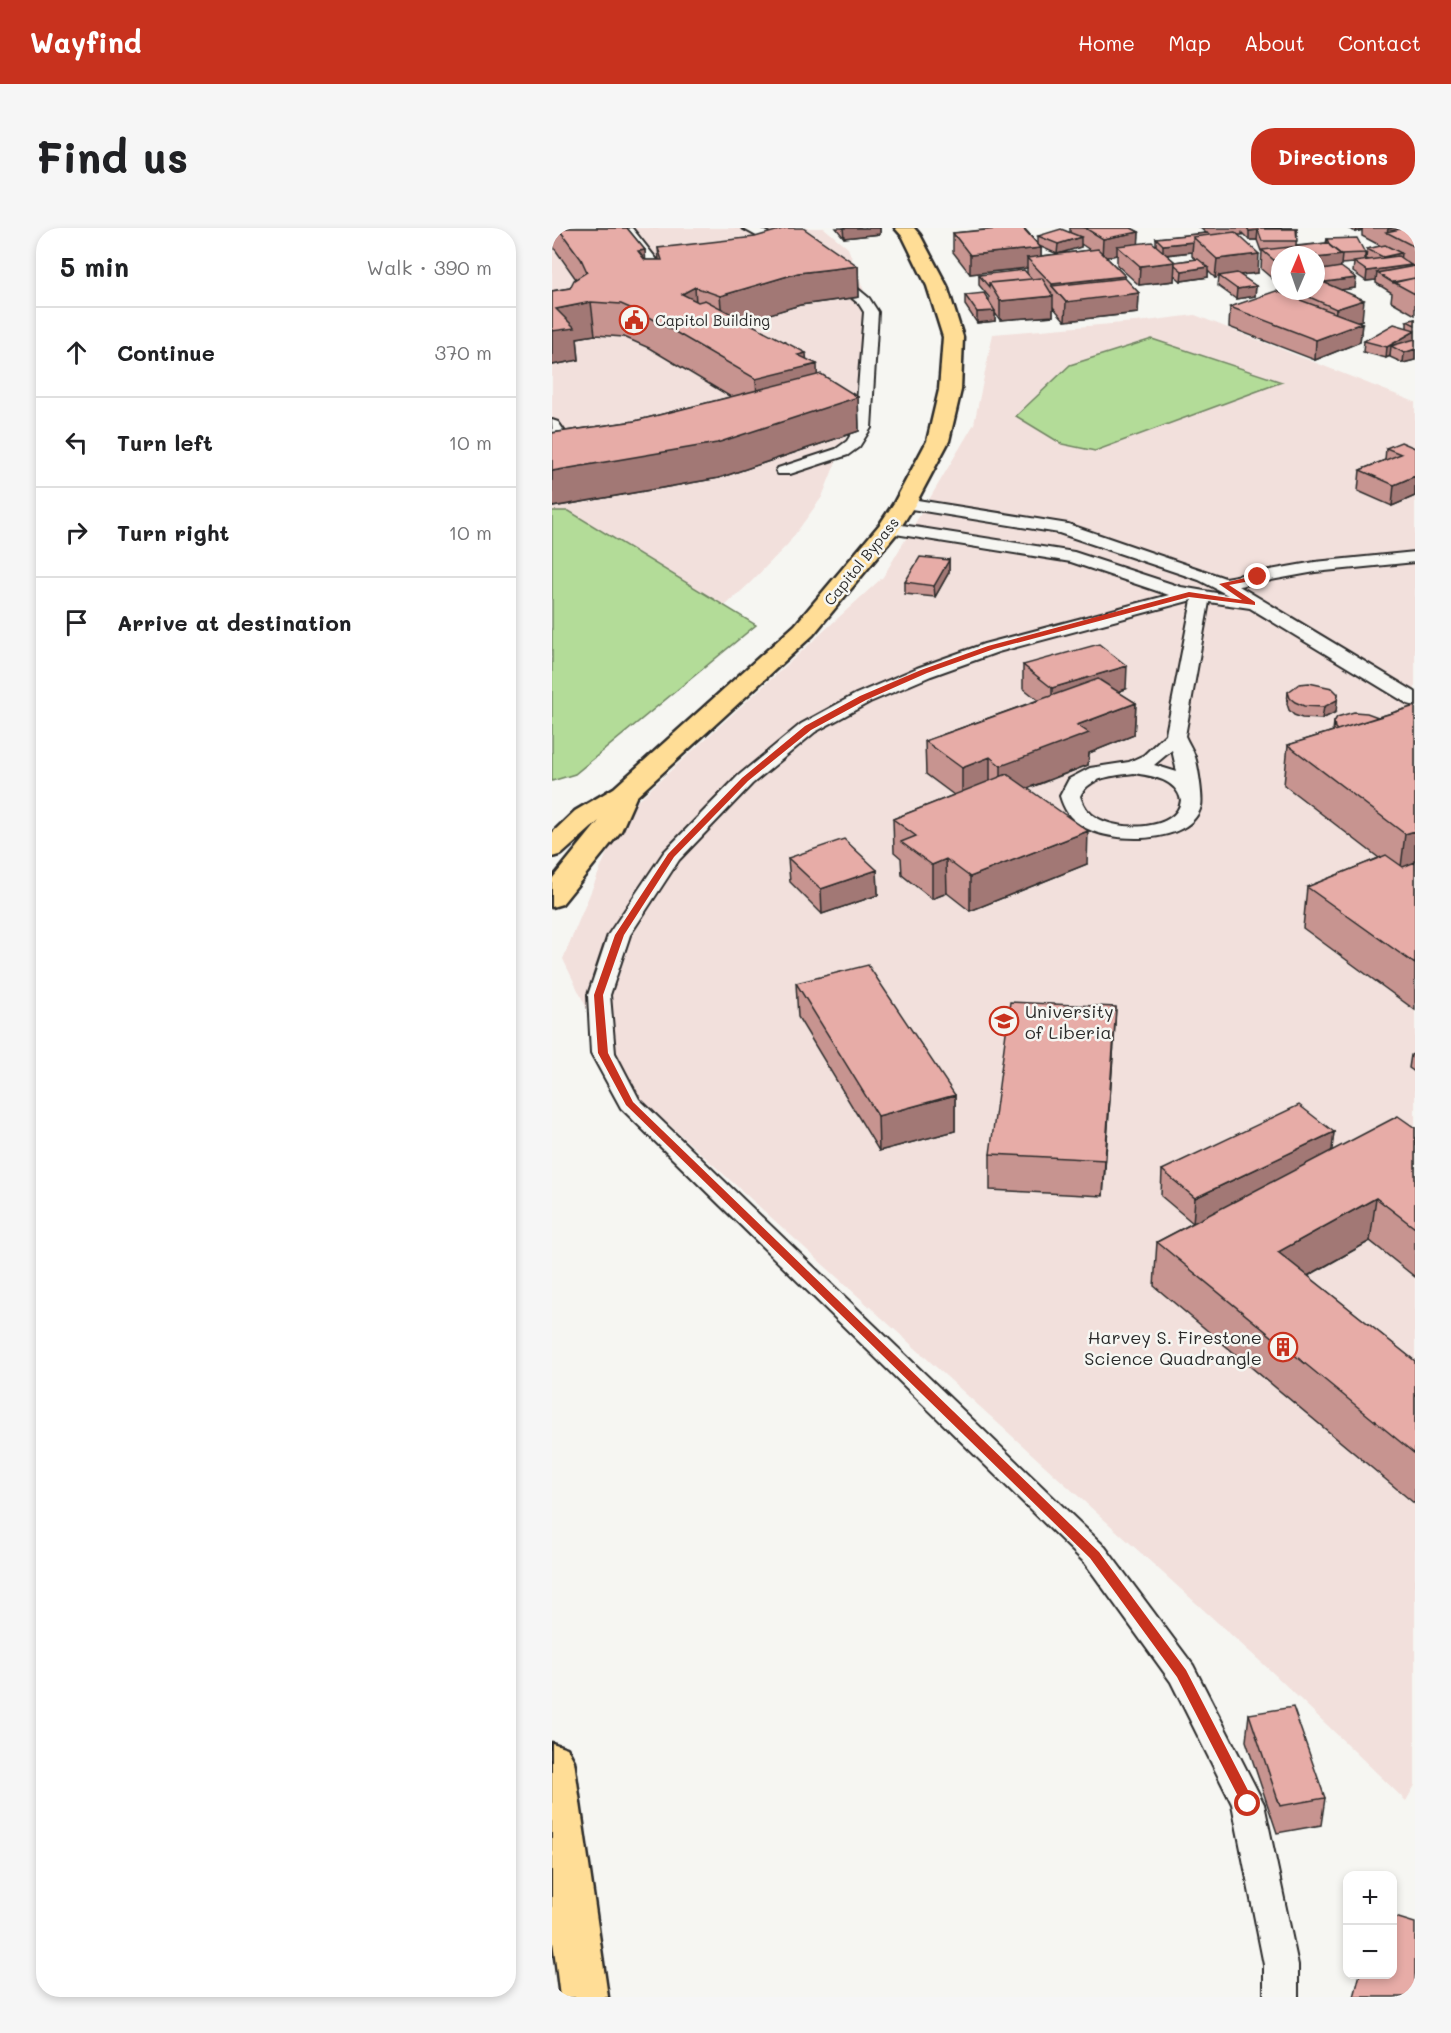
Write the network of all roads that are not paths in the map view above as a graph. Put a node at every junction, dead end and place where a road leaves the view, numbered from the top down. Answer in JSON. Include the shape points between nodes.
{"nodes":[{"id":1,"x":625,"y":228,"type":"edge"},
{"id":2,"x":748,"y":228,"type":"edge"},
{"id":3,"x":904,"y":228,"type":"edge"},
{"id":4,"x":804,"y":256,"type":"edge"},
{"id":5,"x":655,"y":266,"type":"edge"},
{"id":6,"x":824,"y":269,"type":"edge"},
{"id":7,"x":552,"y":425,"type":"edge"},
{"id":8,"x":599,"y":442,"type":"edge"},
{"id":9,"x":784,"y":471,"type":"dead end"},
{"id":10,"x":905,"y":504,"type":"junction"},
{"id":11,"x":889,"y":528,"type":"junction"},
{"id":12,"x":1415,"y":557,"type":"edge"},
{"id":13,"x":1223,"y":584,"type":"junction"},
{"id":14,"x":1195,"y":596,"type":"junction"},
{"id":15,"x":1253,"y":604,"type":"junction"},
{"id":16,"x":1415,"y":700,"type":"edge"},
{"id":17,"x":1175,"y":736,"type":"junction"},
{"id":18,"x":1134,"y":768,"type":"junction"},
{"id":19,"x":1189,"y":789,"type":"junction"},
{"id":20,"x":624,"y":794,"type":"junction"},
{"id":21,"x":585,"y":817,"type":"junction"},
{"id":22,"x":552,"y":828,"type":"edge"},
{"id":23,"x":552,"y":848,"type":"edge"},
{"id":24,"x":552,"y":898,"type":"edge"},
{"id":25,"x":552,"y":1761,"type":"edge"},
{"id":26,"x":584,"y":1997,"type":"edge"},
{"id":27,"x":1281,"y":1997,"type":"edge"}],
"edges":[{"from":1,"to":5,"type":"lane"},
{"from":2,"to":4,"type":"lane"},
{"from":3,"to":10,"type":"highway","name":"Capitol Bypass","via":[[937,286],[952,337],[950,390],[938,441]]},
{"from":6,"to":9,"type":"lane","via":[[864,301],[871,312],[863,428],[853,444],[842,452]]},
{"from":7,"to":8,"type":"lane","via":[[559,435]]},
{"from":10,"to":11,"type":"highway","name":"Capitol Bypass"},
{"from":10,"to":13,"type":"lane","via":[[1062,528]]},
{"from":11,"to":14,"type":"lane","via":[[1074,557]]},
{"from":11,"to":20,"type":"highway","name":"Capitol Bypass","via":[[804,630]]},
{"from":12,"to":13,"type":"lane","via":[[1316,567]]},
{"from":13,"to":15,"type":"lane"},
{"from":14,"to":15,"type":"lane"},
{"from":14,"to":17,"type":"lane"},
{"from":14,"to":27,"type":"lane","via":[[991,648],[863,698],[808,728],[745,780],[671,856],[619,935],[598,995],[603,1053],[629,1103],[1095,1555],[1182,1674],[1248,1804],[1281,1965]]},
{"from":15,"to":16,"type":"lane"},
{"from":17,"to":18,"type":"lane","via":[[1152,759]]},
{"from":17,"to":19,"type":"lane","via":[[1185,756]]},
{"from":18,"to":19,"type":"lane","via":[[1161,772]]},
{"from":18,"to":19,"type":"lane","via":[[1094,773],[1074,785],[1069,796],[1071,807],[1093,825],[1118,832],[1139,832],[1168,827],[1183,819],[1192,809]]},
{"from":20,"to":21,"type":"highway","name":"Capitol Bypass"},
{"from":20,"to":24,"type":"highway","name":"Capitol Bypass","via":[[611,825]]},
{"from":21,"to":22,"type":"highway"},
{"from":21,"to":23,"type":"highway","name":"Capitol Bypass"},
{"from":25,"to":26,"type":"highway"}]}
